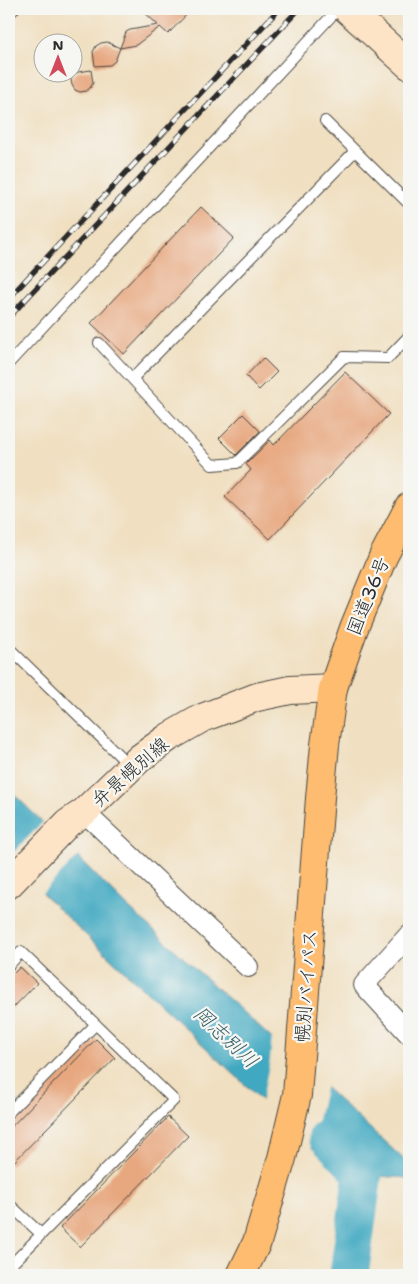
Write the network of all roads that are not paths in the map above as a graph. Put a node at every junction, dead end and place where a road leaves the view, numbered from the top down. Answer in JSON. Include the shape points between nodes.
{"nodes":[{"id":1,"x":14,"y":9,"type":"edge"},
{"id":2,"x":338,"y":9,"type":"edge"},
{"id":3,"x":347,"y":9,"type":"edge"},
{"id":4,"x":9,"y":14,"type":"edge"},
{"id":5,"x":409,"y":65,"type":"edge"},
{"id":6,"x":325,"y":121,"type":"dead end"},
{"id":7,"x":355,"y":151,"type":"junction"},
{"id":8,"x":409,"y":204,"type":"edge"},
{"id":9,"x":409,"y":336,"type":"edge"},
{"id":10,"x":99,"y":343,"type":"dead end"},
{"id":11,"x":9,"y":363,"type":"edge"},
{"id":12,"x":133,"y":378,"type":"junction"},
{"id":13,"x":409,"y":507,"type":"edge"},
{"id":14,"x":9,"y":648,"type":"edge"},
{"id":15,"x":333,"y":688,"type":"junction"},
{"id":16,"x":131,"y":767,"type":"junction"},
{"id":17,"x":76,"y":818,"type":"junction"},
{"id":18,"x":11,"y":881,"type":"edge"},
{"id":19,"x":409,"y":935,"type":"edge"},
{"id":20,"x":9,"y":964,"type":"edge"},
{"id":21,"x":248,"y":967,"type":"dead end"},
{"id":22,"x":95,"y":1025,"type":"junction"},
{"id":23,"x":409,"y":1034,"type":"edge"},
{"id":24,"x":9,"y":1112,"type":"edge"},
{"id":25,"x":9,"y":1204,"type":"edge"},
{"id":26,"x":40,"y":1234,"type":"junction"},
{"id":27,"x":9,"y":1267,"type":"edge"},
{"id":28,"x":241,"y":1275,"type":"edge"}],
"edges":[{"from":1,"to":4,"type":"lane"},
{"from":2,"to":11,"type":"lane"},
{"from":3,"to":5,"type":"main road"},
{"from":6,"to":7,"type":"lane"},
{"from":7,"to":8,"type":"lane"},
{"from":7,"to":12,"type":"lane"},
{"from":9,"to":12,"type":"lane","via":[[388,358],[344,357],[237,463],[212,465]]},
{"from":10,"to":12,"type":"lane"},
{"from":13,"to":15,"type":"highway","name":"国道36号","via":[[383,557]]},
{"from":14,"to":16,"type":"lane"},
{"from":15,"to":16,"type":"main road","name":"弁景幌別線","via":[[290,690],[257,697],[202,718],[169,737]]},
{"from":15,"to":28,"type":"highway","name":"幌別バイパス","via":[[322,781],[297,1095],[257,1242]]},
{"from":16,"to":17,"type":"main road","name":"弁景幌別線"},
{"from":17,"to":18,"type":"main road","name":"弁景幌別線"},
{"from":17,"to":21,"type":"street"},
{"from":19,"to":23,"type":"street","via":[[364,985]]},
{"from":20,"to":22,"type":"lane","via":[[21,952]]},
{"from":22,"to":24,"type":"lane"},
{"from":22,"to":26,"type":"lane","via":[[174,1100]]},
{"from":25,"to":26,"type":"lane"},
{"from":26,"to":27,"type":"lane"}]}
